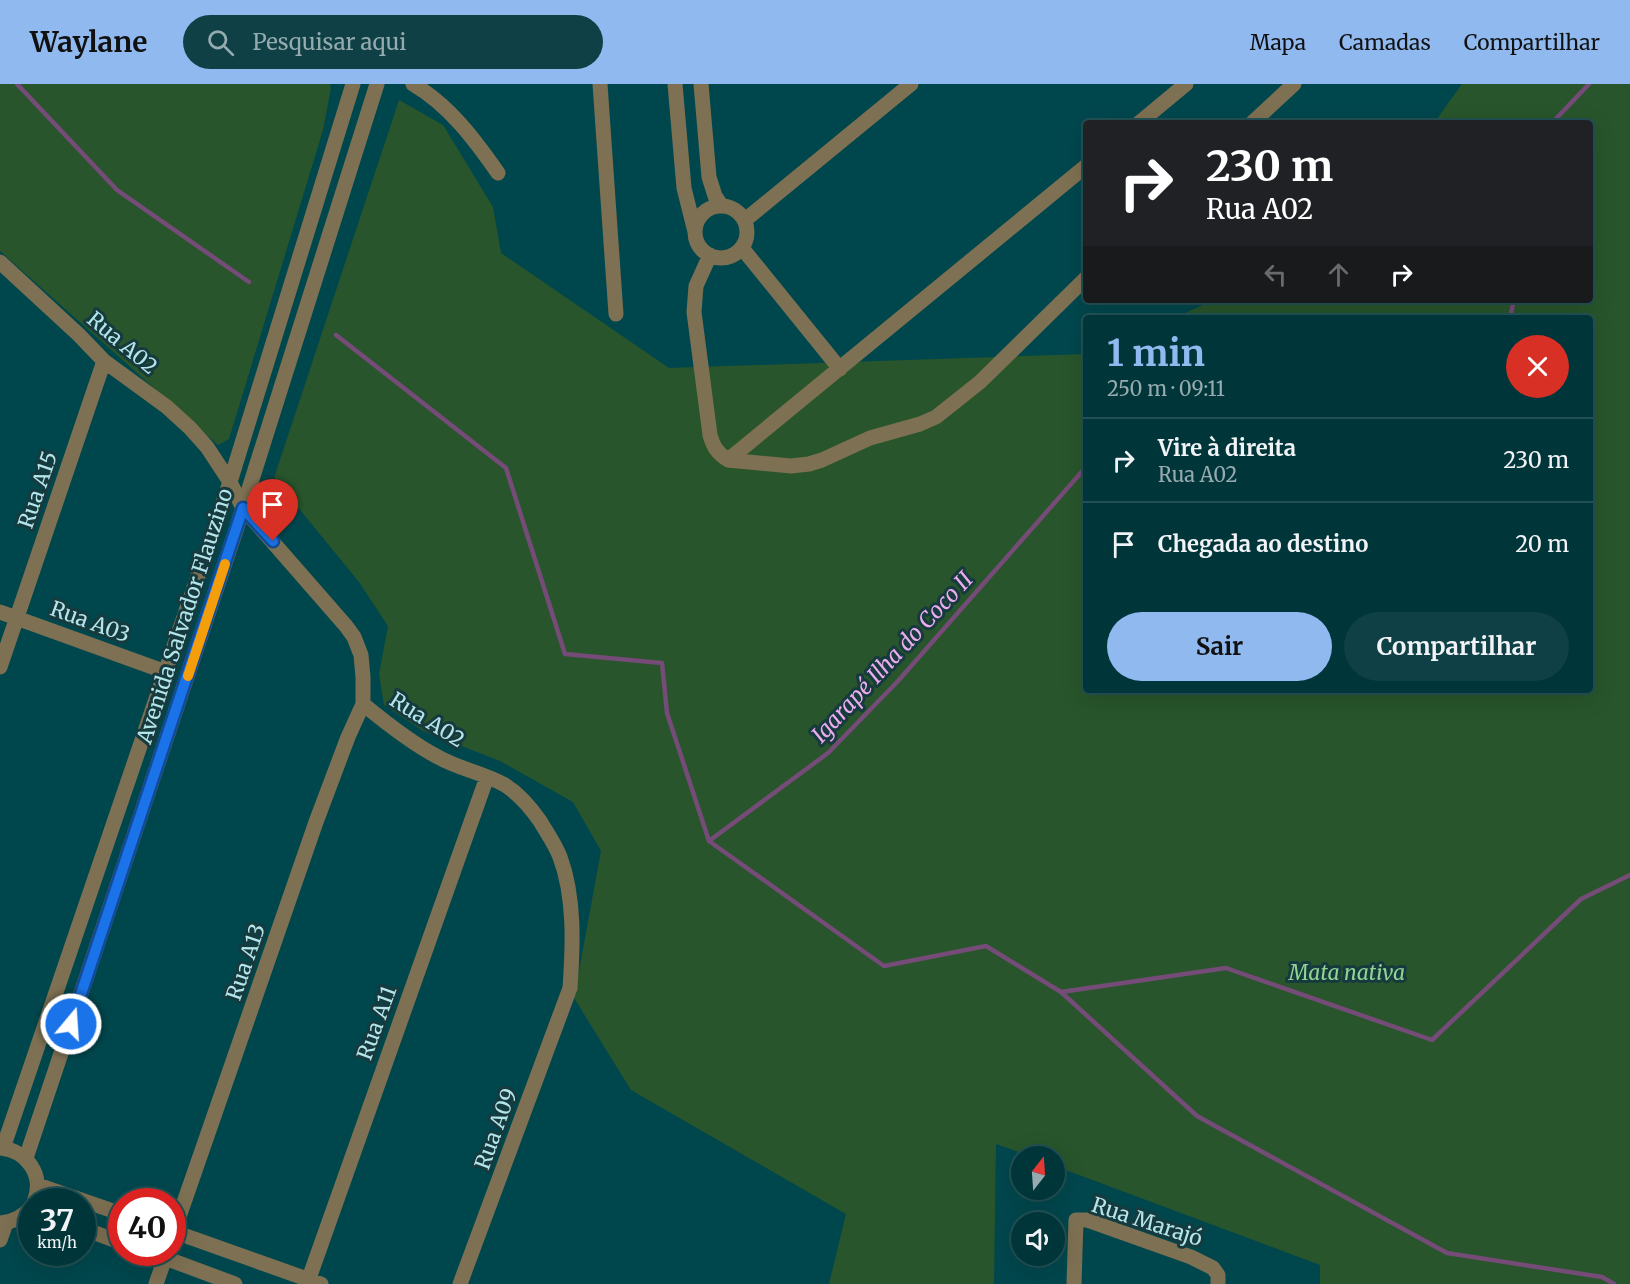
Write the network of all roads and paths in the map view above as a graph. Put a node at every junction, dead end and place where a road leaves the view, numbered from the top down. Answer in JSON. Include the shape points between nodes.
{"nodes":[{"id":1,"x":353,"y":84,"type":"edge"},
{"id":2,"x":377,"y":84,"type":"edge"},
{"id":3,"x":413,"y":84,"type":"edge"},
{"id":4,"x":600,"y":84,"type":"edge"},
{"id":5,"x":675,"y":84,"type":"edge"},
{"id":6,"x":701,"y":84,"type":"edge"},
{"id":7,"x":911,"y":84,"type":"edge"},
{"id":8,"x":1186,"y":84,"type":"edge"},
{"id":9,"x":1294,"y":84,"type":"edge"},
{"id":10,"x":1143,"y":120,"type":"edge"},
{"id":11,"x":1255,"y":120,"type":"edge"},
{"id":12,"x":1083,"y":168,"type":"edge"},
{"id":13,"x":498,"y":173,"type":"dead end"},
{"id":14,"x":721,"y":205,"type":"junction"},
{"id":15,"x":745,"y":220,"type":"junction"},
{"id":16,"x":695,"y":234,"type":"junction"},
{"id":17,"x":742,"y":248,"type":"junction"},
{"id":18,"x":710,"y":255,"type":"junction"},
{"id":19,"x":0,"y":262,"type":"edge"},
{"id":20,"x":1083,"y":281,"type":"edge"},
{"id":21,"x":616,"y":314,"type":"dead end"},
{"id":22,"x":104,"y":361,"type":"junction"},
{"id":23,"x":840,"y":369,"type":"junction"},
{"id":24,"x":728,"y":460,"type":"junction"},
{"id":25,"x":230,"y":482,"type":"junction"},
{"id":26,"x":243,"y":508,"type":"junction"},
{"id":27,"x":0,"y":612,"type":"edge"},
{"id":28,"x":17,"y":618,"type":"junction"},
{"id":29,"x":0,"y":667,"type":"edge"},
{"id":30,"x":166,"y":672,"type":"junction"},
{"id":31,"x":363,"y":704,"type":"junction"},
{"id":32,"x":487,"y":777,"type":"junction"},
{"id":33,"x":570,"y":988,"type":"joint"},
{"id":34,"x":2,"y":1148,"type":"edge"},
{"id":35,"x":26,"y":1158,"type":"junction"},
{"id":36,"x":38,"y":1185,"type":"junction"},
{"id":37,"x":38,"y":1188,"type":"edge"},
{"id":38,"x":186,"y":1196,"type":"edge"},
{"id":39,"x":108,"y":1209,"type":"edge"},
{"id":40,"x":18,"y":1218,"type":"edge"},
{"id":41,"x":3,"y":1223,"type":"edge"},
{"id":42,"x":186,"y":1238,"type":"edge"},
{"id":43,"x":0,"y":1240,"type":"edge"},
{"id":44,"x":186,"y":1264,"type":"edge"},
{"id":45,"x":162,"y":1266,"type":"edge"},
{"id":46,"x":312,"y":1282,"type":"edge"},
{"id":47,"x":156,"y":1284,"type":"edge"},
{"id":48,"x":235,"y":1284,"type":"edge"},
{"id":49,"x":460,"y":1284,"type":"edge"},
{"id":50,"x":1074,"y":1284,"type":"edge"},
{"id":51,"x":1218,"y":1284,"type":"edge"}],
"edges":[{"from":1,"to":25,"type":"street","name":"Avenida Salvador Flauzino"},
{"from":2,"to":26,"type":"street","name":"Avenida Salvador Flauzino"},
{"from":3,"to":13,"type":"street","via":[[466,130]]},
{"from":4,"to":21,"type":"street"},
{"from":5,"to":16,"type":"street","via":[[684,188]]},
{"from":6,"to":14,"type":"street","via":[[709,177]]},
{"from":7,"to":15,"type":"street"},
{"from":8,"to":10,"type":"street"},
{"from":9,"to":11,"type":"street"},
{"from":12,"to":23,"type":"street"},
{"from":14,"to":15,"type":"street","via":[[736,210]]},
{"from":14,"to":16,"type":"street","via":[[705,211]]},
{"from":15,"to":17,"type":"street","via":[[747,235]]},
{"from":16,"to":18,"type":"street"},
{"from":17,"to":18,"type":"street","via":[[727,257]]},
{"from":17,"to":23,"type":"street"},
{"from":18,"to":24,"type":"street","via":[[696,286],[694,312],[710,435],[717,452]]},
{"from":19,"to":22,"type":"street","name":"Rua A02"},
{"from":20,"to":24,"type":"street","via":[[980,382],[936,417],[870,438],[809,464]]},
{"from":22,"to":25,"type":"street","name":"Rua A02","via":[[167,406],[190,428]]},
{"from":22,"to":28,"type":"street","name":"Rua A15"},
{"from":23,"to":24,"type":"street"},
{"from":25,"to":26,"type":"street","name":"Rua A02"},
{"from":25,"to":30,"type":"street","name":"Avenida Salvador Flauzino"},
{"from":26,"to":31,"type":"street","name":"Rua A02","via":[[354,637],[361,655]]},
{"from":26,"to":35,"type":"street","name":"Avenida Salvador Flauzino"},
{"from":27,"to":28,"type":"street","name":"Rua A03"},
{"from":28,"to":29,"type":"street","name":"Rua A15"},
{"from":28,"to":30,"type":"street","name":"Rua A03"},
{"from":30,"to":34,"type":"street","name":"Avenida Salvador Flauzino"},
{"from":31,"to":32,"type":"street","name":"Rua A02","via":[[438,757]]},
{"from":31,"to":38,"type":"street","name":"Rua A13","via":[[324,802]]},
{"from":32,"to":33,"type":"street","name":"Rua A02","via":[[515,793],[532,811],[561,858],[573,939]]},
{"from":32,"to":46,"type":"street","name":"Rua A11"},
{"from":33,"to":49,"type":"street","name":"Rua A09"},
{"from":34,"to":35,"type":"street"},
{"from":35,"to":36,"type":"street"},
{"from":36,"to":37,"type":"street"},
{"from":36,"to":39,"type":"street"},
{"from":40,"to":41,"type":"street"},
{"from":41,"to":43,"type":"street"},
{"from":42,"to":46,"type":"street"},
{"from":44,"to":48,"type":"street"},
{"from":45,"to":47,"type":"street"},
{"from":50,"to":51,"type":"street","name":"Rua Marajó","via":[[1076,1220],[1087,1220],[1191,1257],[1213,1268]]}]}
